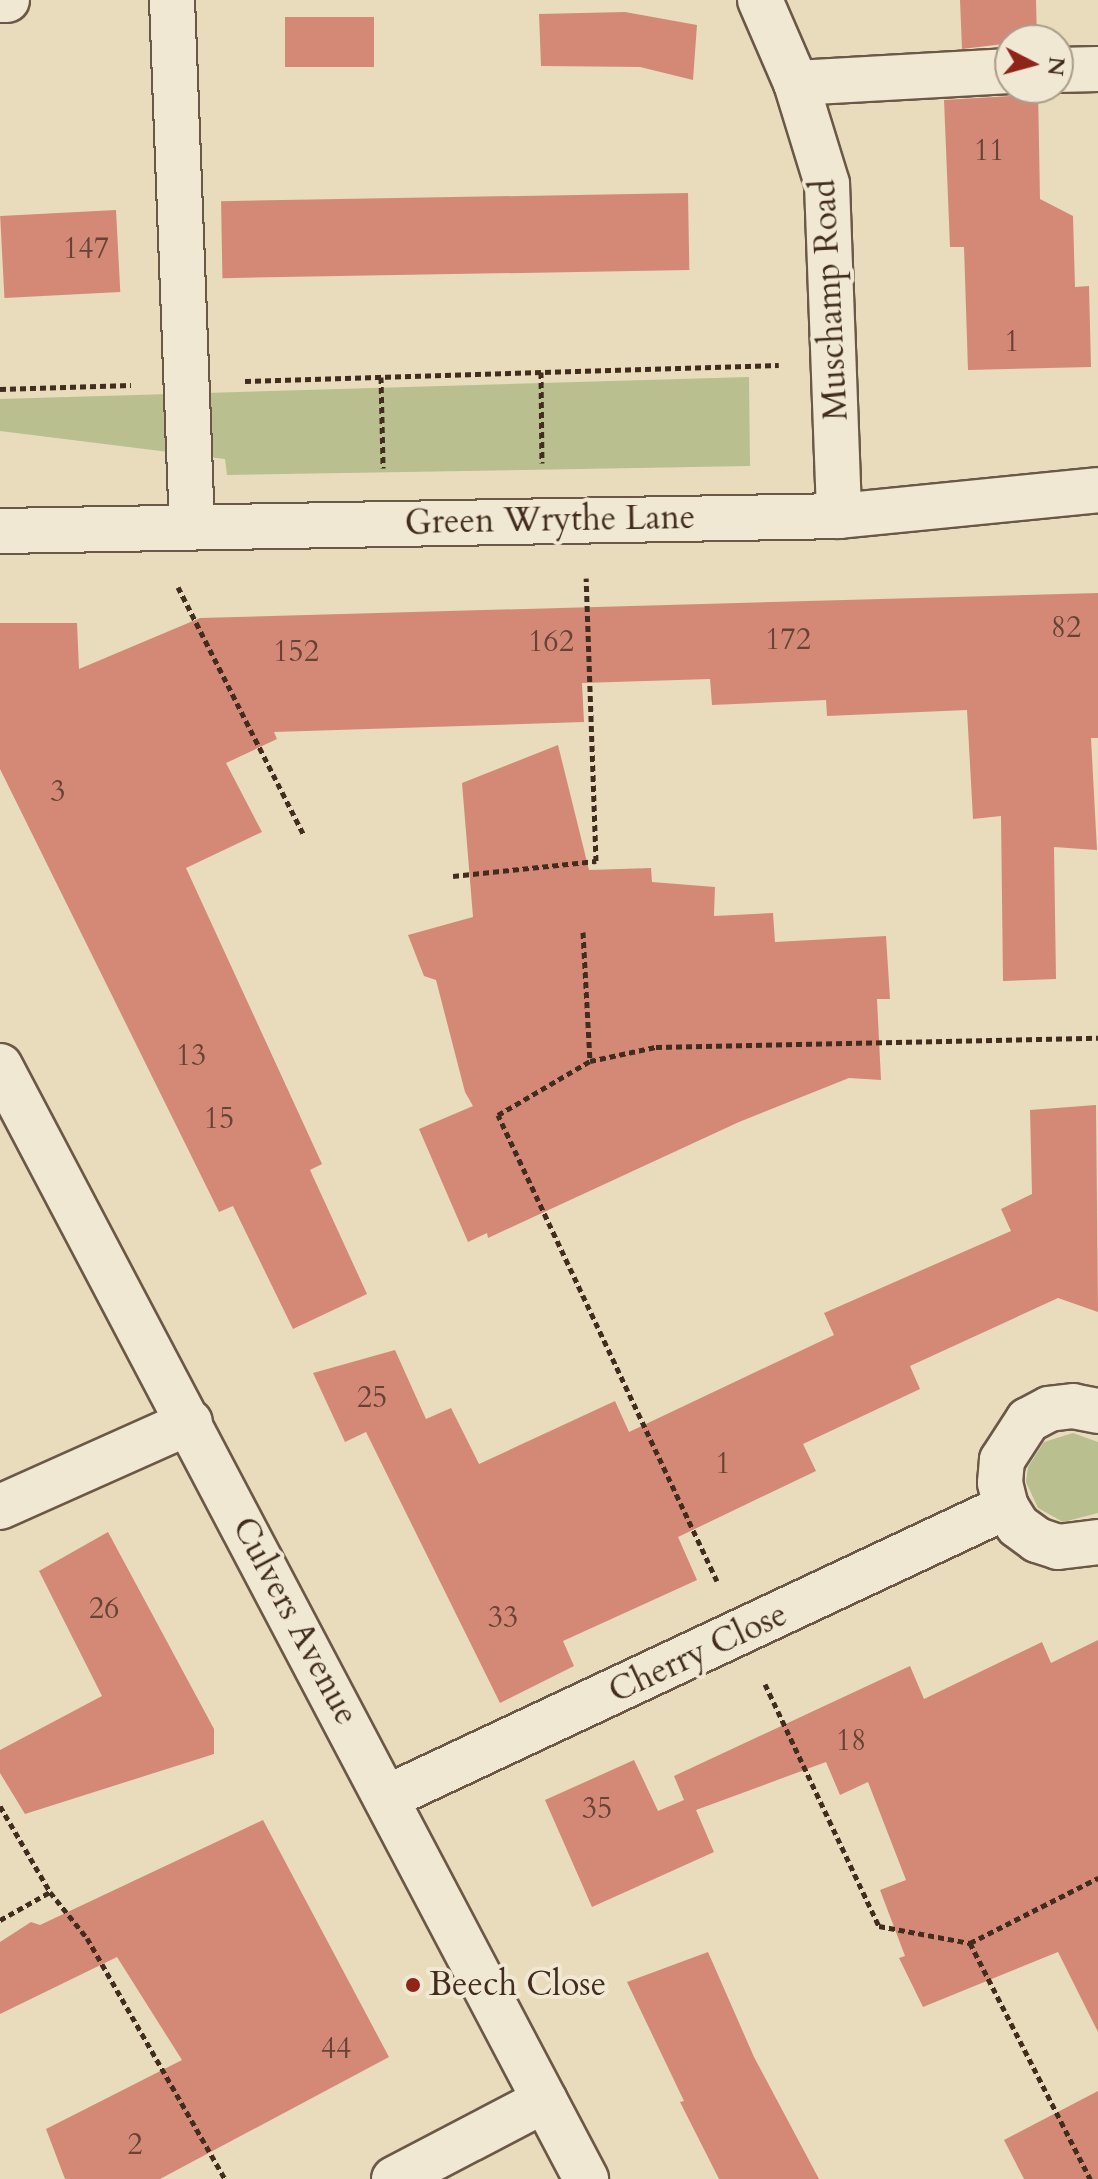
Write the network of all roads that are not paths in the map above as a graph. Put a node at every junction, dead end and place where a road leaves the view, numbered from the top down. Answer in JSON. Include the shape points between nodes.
{"nodes":[{"id":1,"x":0,"y":0,"type":"edge"},
{"id":2,"x":7,"y":0,"type":"edge"},
{"id":3,"x":172,"y":0,"type":"edge"},
{"id":4,"x":760,"y":0,"type":"edge"},
{"id":5,"x":1098,"y":69,"type":"edge"},
{"id":6,"x":1074,"y":70,"type":"edge"},
{"id":7,"x":994,"y":72,"type":"edge"},
{"id":8,"x":796,"y":83,"type":"junction"},
{"id":9,"x":1098,"y":490,"type":"edge"},
{"id":10,"x":839,"y":516,"type":"junction"},
{"id":11,"x":192,"y":527,"type":"junction"},
{"id":12,"x":0,"y":531,"type":"edge"},
{"id":13,"x":0,"y":1066,"type":"edge"},
{"id":14,"x":1098,"y":1411,"type":"edge"},
{"id":15,"x":190,"y":1422,"type":"junction"},
{"id":16,"x":0,"y":1507,"type":"edge"},
{"id":17,"x":1006,"y":1507,"type":"junction"},
{"id":18,"x":1098,"y":1542,"type":"edge"},
{"id":19,"x":388,"y":1797,"type":"junction"},
{"id":20,"x":545,"y":2100,"type":"junction"},
{"id":21,"x":394,"y":2179,"type":"edge"},
{"id":22,"x":586,"y":2179,"type":"edge"}],
"edges":[{"from":1,"to":2,"type":"street"},
{"from":3,"to":11,"type":"street"},
{"from":4,"to":8,"type":"street","name":"Muschamp Road"},
{"from":5,"to":6,"type":"street"},
{"from":7,"to":8,"type":"street"},
{"from":8,"to":10,"type":"street","name":"Muschamp Road","via":[[827,184]]},
{"from":9,"to":10,"type":"street","name":"Green Wrythe Lane"},
{"from":10,"to":11,"type":"street","name":"Green Wrythe Lane"},
{"from":11,"to":12,"type":"street","name":"Green Wrythe Lane"},
{"from":13,"to":15,"type":"street","name":"Culvers Avenue"},
{"from":14,"to":17,"type":"street","via":[[1049,1409],[1028,1420],[1002,1460]]},
{"from":15,"to":16,"type":"street"},
{"from":15,"to":19,"type":"street","name":"Culvers Avenue"},
{"from":17,"to":18,"type":"street","via":[[1018,1526],[1037,1540],[1058,1547]]},
{"from":17,"to":19,"type":"street","name":"Cherry Close"},
{"from":19,"to":20,"type":"street","name":"Culvers Avenue"},
{"from":20,"to":21,"type":"street"},
{"from":20,"to":22,"type":"street","name":"Culvers Avenue"}]}
